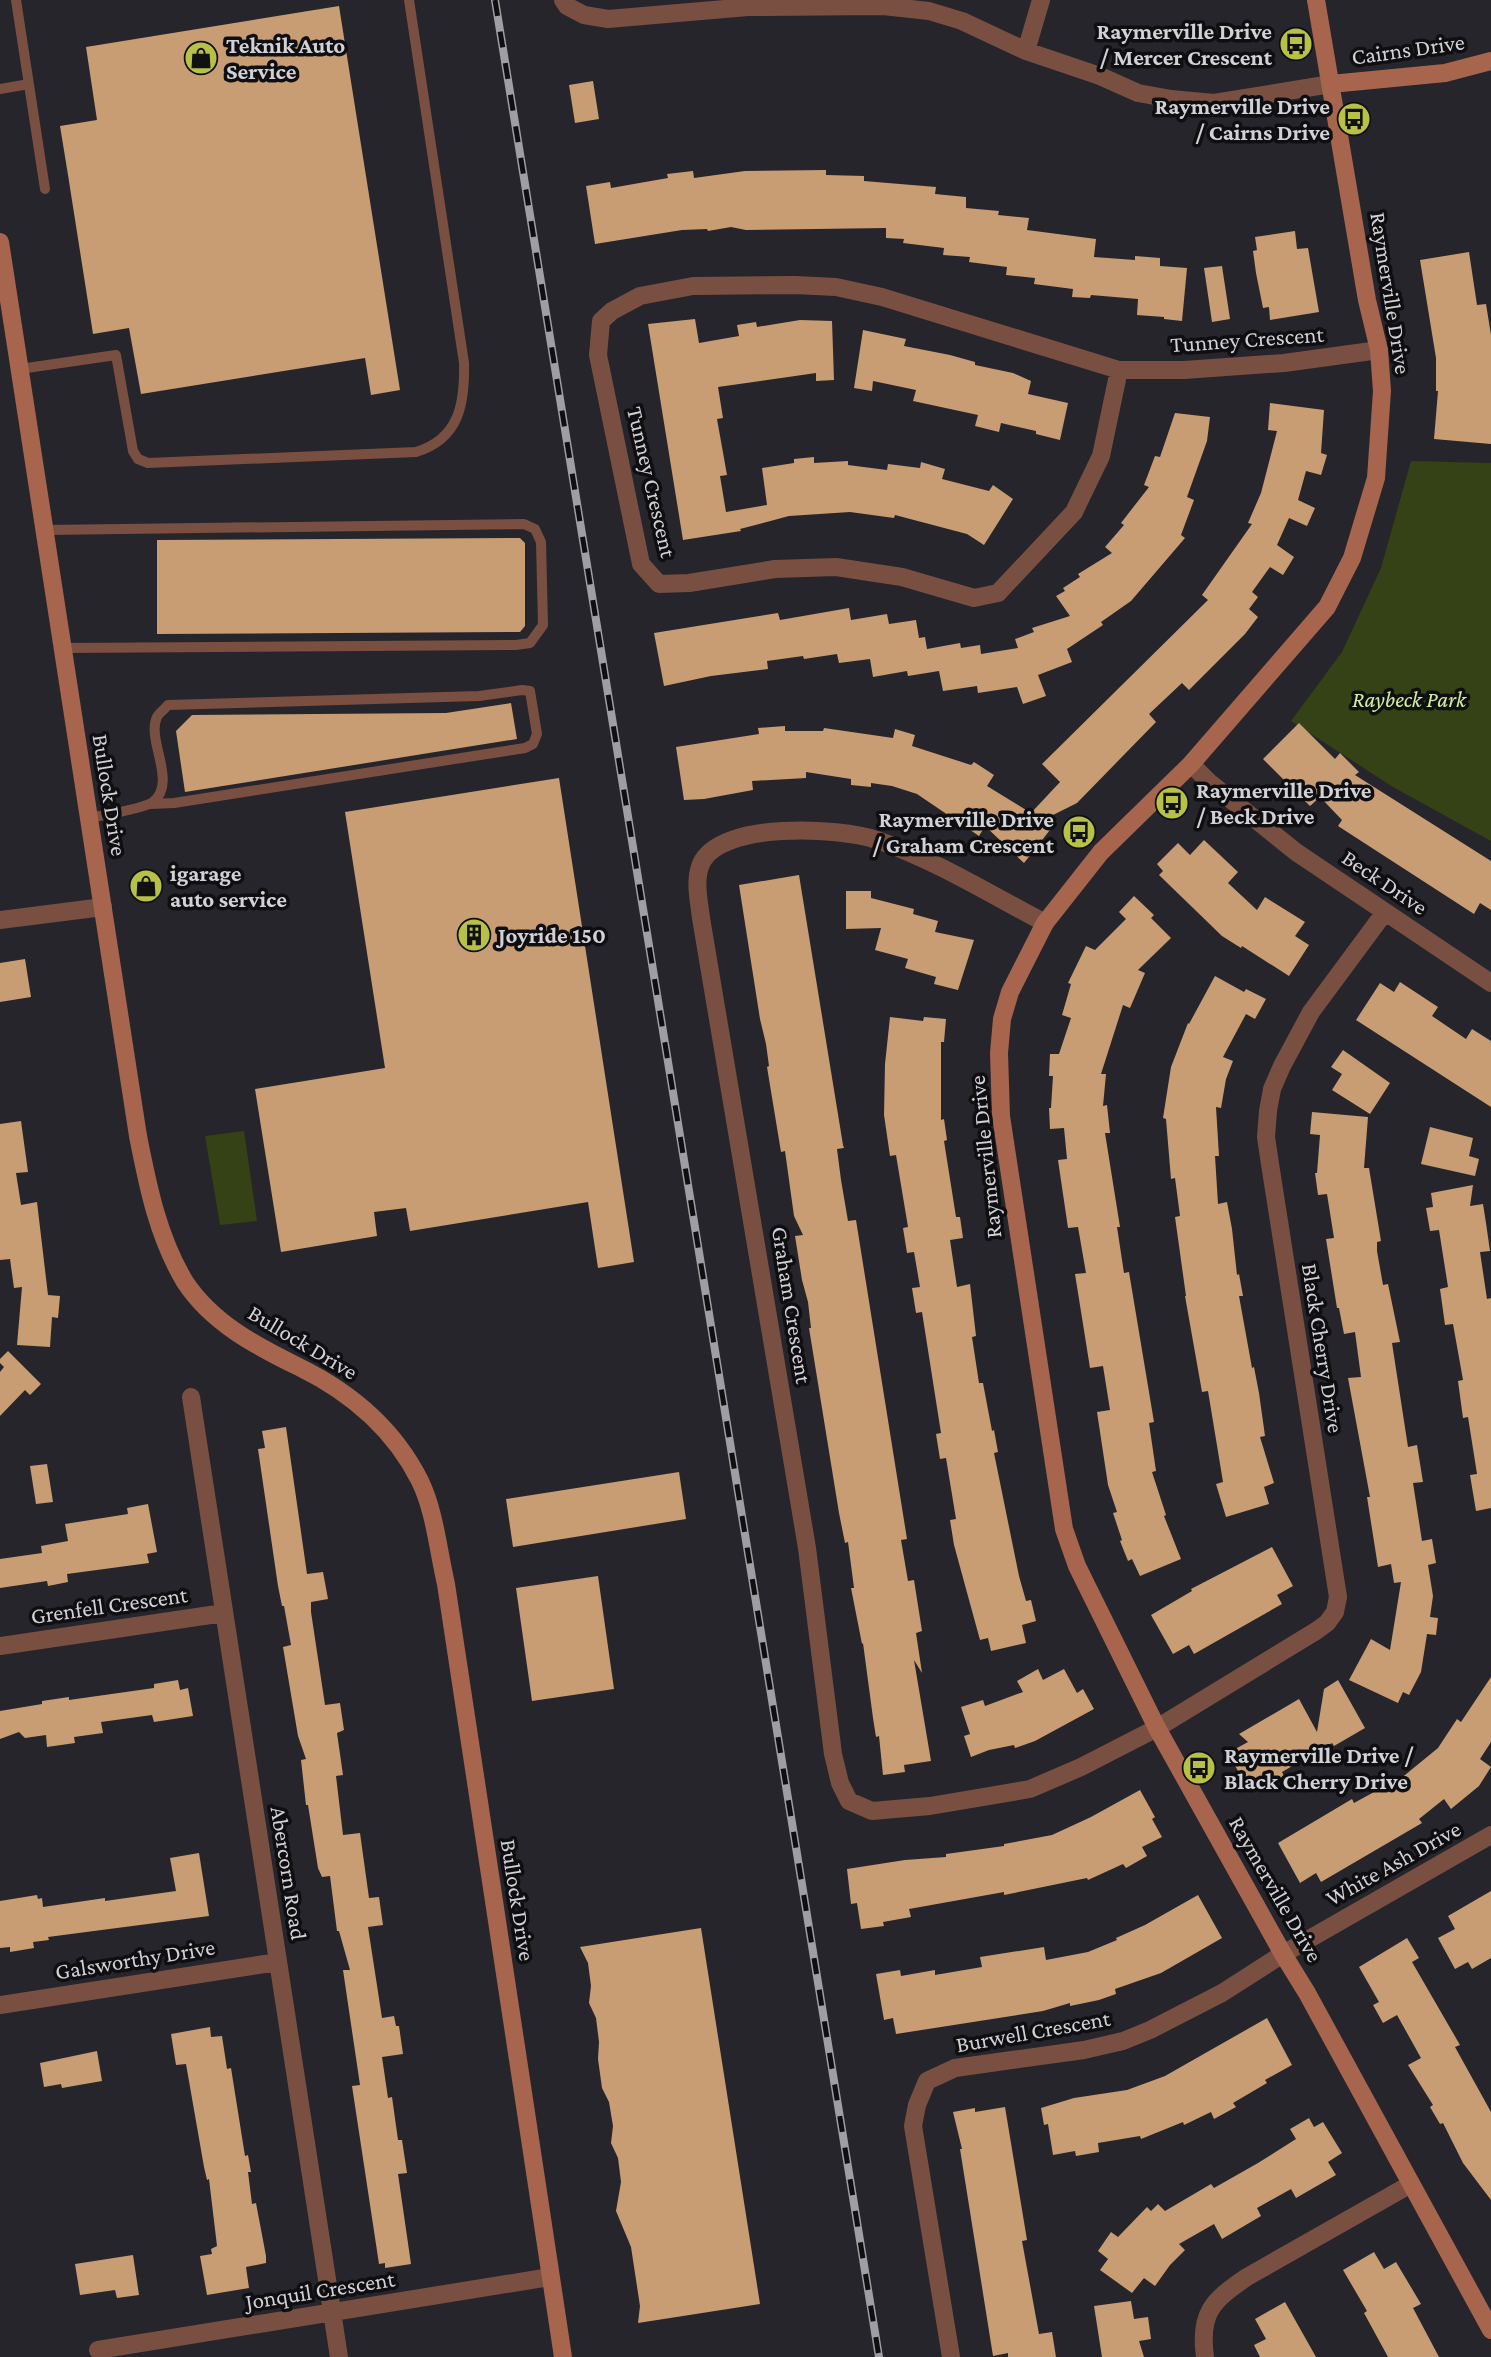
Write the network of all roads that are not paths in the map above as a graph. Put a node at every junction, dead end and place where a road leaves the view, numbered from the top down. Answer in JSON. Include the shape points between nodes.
{"nodes":[{"id":1,"x":16,"y":0,"type":"edge"},
{"id":2,"x":409,"y":0,"type":"edge"},
{"id":3,"x":564,"y":0,"type":"edge"},
{"id":4,"x":1041,"y":0,"type":"edge"},
{"id":5,"x":1316,"y":0,"type":"edge"},
{"id":6,"x":1026,"y":51,"type":"junction"},
{"id":7,"x":1491,"y":61,"type":"edge"},
{"id":8,"x":29,"y":84,"type":"junction"},
{"id":9,"x":1331,"y":84,"type":"junction"},
{"id":10,"x":0,"y":89,"type":"edge"},
{"id":11,"x":45,"y":188,"type":"dead end"},
{"id":12,"x":0,"y":242,"type":"edge"},
{"id":13,"x":1379,"y":350,"type":"junction"},
{"id":14,"x":20,"y":369,"type":"junction"},
{"id":15,"x":1119,"y":370,"type":"junction"},
{"id":16,"x":45,"y":530,"type":"junction"},
{"id":17,"x":63,"y":648,"type":"junction"},
{"id":18,"x":1191,"y":764,"type":"junction"},
{"id":19,"x":151,"y":804,"type":"junction"},
{"id":20,"x":89,"y":818,"type":"junction"},
{"id":21,"x":103,"y":907,"type":"junction"},
{"id":22,"x":1385,"y":912,"type":"junction"},
{"id":23,"x":0,"y":920,"type":"edge"},
{"id":24,"x":1045,"y":923,"type":"junction"},
{"id":25,"x":1491,"y":983,"type":"edge"},
{"id":26,"x":191,"y":1397,"type":"dead end"},
{"id":27,"x":224,"y":1613,"type":"junction"},
{"id":28,"x":0,"y":1646,"type":"edge"},
{"id":29,"x":1157,"y":1728,"type":"junction"},
{"id":30,"x":1491,"y":1835,"type":"edge"},
{"id":31,"x":1283,"y":1954,"type":"junction"},
{"id":32,"x":278,"y":1962,"type":"junction"},
{"id":33,"x":0,"y":2005,"type":"edge"},
{"id":34,"x":1410,"y":2184,"type":"junction"},
{"id":35,"x":550,"y":2277,"type":"junction"},
{"id":36,"x":333,"y":2314,"type":"junction"},
{"id":37,"x":1491,"y":2330,"type":"edge"},
{"id":38,"x":98,"y":2350,"type":"dead end"},
{"id":39,"x":339,"y":2357,"type":"edge"},
{"id":40,"x":563,"y":2357,"type":"edge"},
{"id":41,"x":951,"y":2357,"type":"edge"},
{"id":42,"x":1205,"y":2357,"type":"edge"}],
"edges":[{"from":1,"to":8,"type":"lane"},
{"from":2,"to":14,"type":"lane","via":[[464,363],[461,400],[448,435],[434,447],[416,452],[148,463],[133,451],[116,355]]},
{"from":3,"to":6,"type":"street","via":[[584,15],[608,19],[748,7],[883,6],[929,11]]},
{"from":4,"to":6,"type":"street"},
{"from":5,"to":9,"type":"street","name":"Raymerville Drive"},
{"from":6,"to":9,"type":"street","via":[[1138,93],[1171,99],[1214,103]]},
{"from":7,"to":9,"type":"street","name":"Cairns Drive","via":[[1445,73]]},
{"from":8,"to":10,"type":"lane"},
{"from":8,"to":11,"type":"lane"},
{"from":9,"to":13,"type":"street","name":"Raymerville Drive"},
{"from":12,"to":14,"type":"street","name":"Bullock Drive"},
{"from":13,"to":15,"type":"street","name":"Tunney Crescent","via":[[1284,363]]},
{"from":13,"to":18,"type":"street","name":"Raymerville Drive","via":[[1382,391],[1376,478],[1352,558],[1327,607]]},
{"from":14,"to":16,"type":"street","name":"Bullock Drive"},
{"from":15,"to":15,"type":"street","name":"Tunney Crescent","via":[[882,297],[836,287],[795,285],[693,286],[640,296],[601,321],[598,355],[641,564],[659,584],[775,569],[836,567],[902,578],[974,598],[998,593],[1074,512],[1101,456]]},
{"from":16,"to":17,"type":"street","name":"Bullock Drive"},
{"from":16,"to":17,"type":"lane","via":[[524,524],[536,529],[541,542],[543,625],[530,643]]},
{"from":17,"to":20,"type":"street","name":"Bullock Drive"},
{"from":18,"to":22,"type":"street","name":"Beck Drive","via":[[1296,852]]},
{"from":18,"to":24,"type":"street","name":"Raymerville Drive","via":[[1101,852]]},
{"from":19,"to":19,"type":"lane","via":[[163,781],[155,727],[157,716],[168,705],[530,691],[537,734],[526,748]]},
{"from":19,"to":20,"type":"lane"},
{"from":20,"to":21,"type":"street","name":"Bullock Drive"},
{"from":21,"to":23,"type":"street"},
{"from":21,"to":35,"type":"street","name":"Bullock Drive","via":[[153,1208],[186,1283],[231,1329],[262,1350],[334,1385],[365,1409],[406,1457],[430,1512],[446,1584]]},
{"from":22,"to":25,"type":"street","name":"Beck Drive"},
{"from":22,"to":29,"type":"street","name":"Black Cherry Drive","via":[[1311,1012],[1272,1089],[1266,1137],[1332,1555],[1338,1597],[1335,1612],[1316,1631]]},
{"from":24,"to":29,"type":"street","name":"Raymerville Drive","via":[[1002,1019],[1000,1116],[1064,1529],[1077,1566]]},
{"from":24,"to":29,"type":"street","name":"Graham Crescent","via":[[875,839],[823,830],[756,834],[717,845],[701,864],[697,886],[807,1549],[832,1754],[844,1792],[849,1801],[872,1811],[1030,1789]]},
{"from":26,"to":27,"type":"street","name":"Abercorn Road"},
{"from":27,"to":28,"type":"street","name":"Grenfell Crescent"},
{"from":27,"to":32,"type":"street","name":"Abercorn Road"},
{"from":29,"to":31,"type":"street","name":"Raymerville Drive"},
{"from":30,"to":31,"type":"street","name":"White Ash Drive"},
{"from":31,"to":34,"type":"street","name":"Raymerville Drive"},
{"from":31,"to":41,"type":"street","name":"Burwell Crescent","via":[[1222,1993],[1123,2041],[955,2067],[927,2081],[913,2126]]},
{"from":32,"to":33,"type":"street","name":"Galsworthy Drive"},
{"from":32,"to":36,"type":"street","name":"Abercorn Road"},
{"from":34,"to":37,"type":"street","name":"Raymerville Drive"},
{"from":34,"to":42,"type":"street","via":[[1225,2292],[1207,2317],[1202,2335]]},
{"from":35,"to":36,"type":"street","name":"Jonquil Crescent"},
{"from":35,"to":40,"type":"street","name":"Bullock Drive"},
{"from":36,"to":38,"type":"street","name":"Jonquil Crescent"},
{"from":36,"to":39,"type":"street","name":"Abercorn Road"}]}
